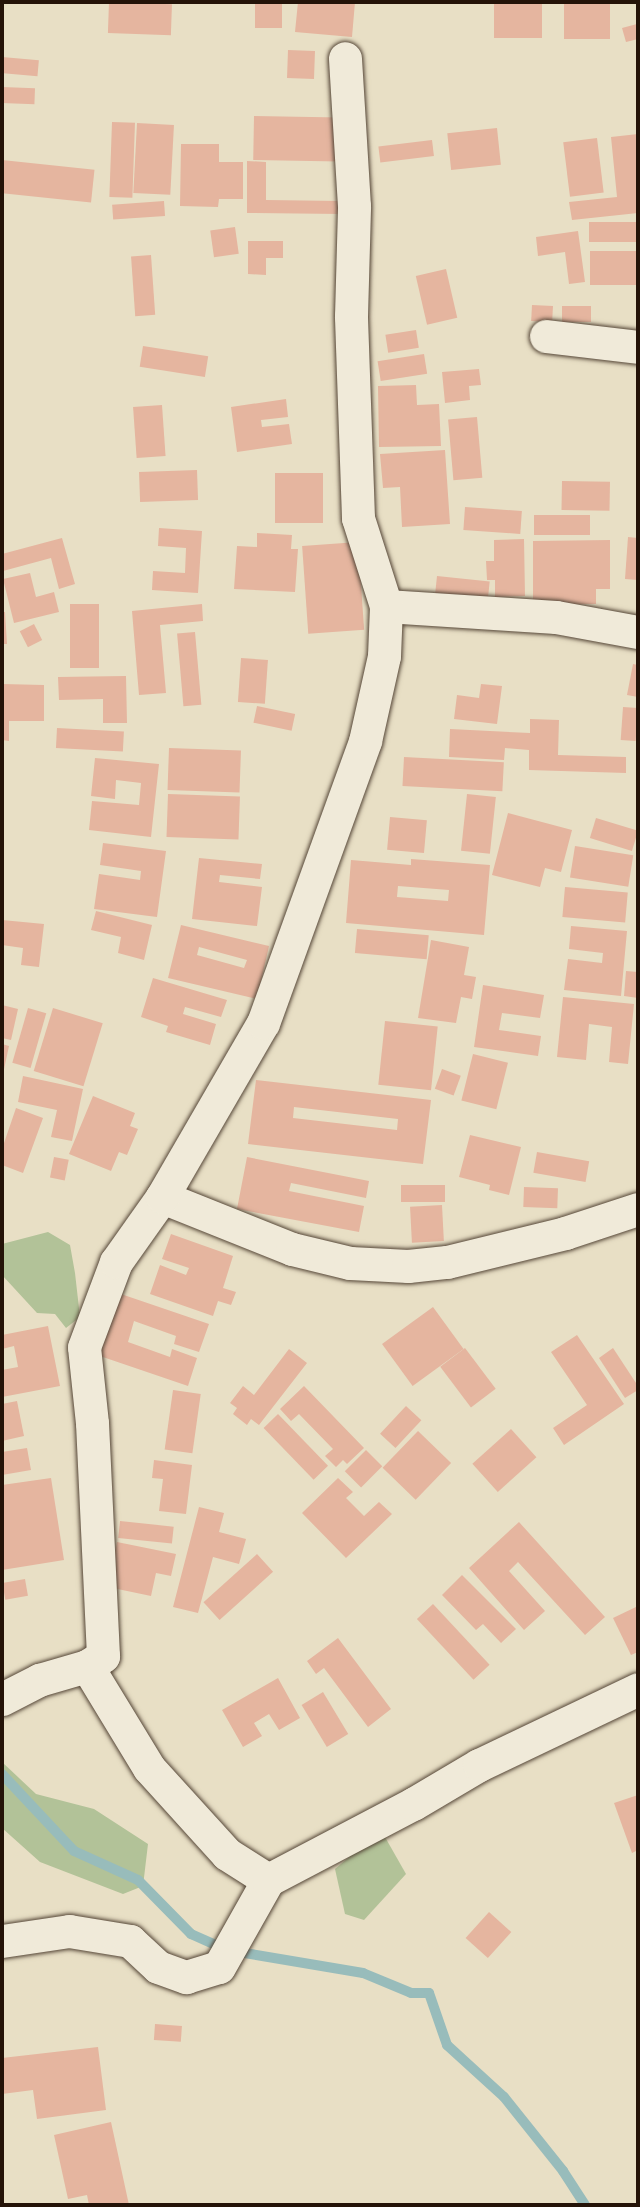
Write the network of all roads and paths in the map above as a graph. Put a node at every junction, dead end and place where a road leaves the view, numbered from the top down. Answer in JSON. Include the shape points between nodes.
{"nodes":[{"id":1,"x":345,"y":58,"type":"dead end"},
{"id":2,"x":546,"y":336,"type":"dead end"},
{"id":3,"x":638,"y":347,"type":"edge"},
{"id":4,"x":386,"y":606,"type":"junction"},
{"id":5,"x":638,"y":632,"type":"edge"},
{"id":6,"x":162,"y":1197,"type":"junction"},
{"id":7,"x":638,"y":1209,"type":"edge"},
{"id":8,"x":87,"y":1665,"type":"junction"},
{"id":9,"x":638,"y":1689,"type":"edge"},
{"id":10,"x":2,"y":1699,"type":"edge"},
{"id":11,"x":268,"y":1880,"type":"junction"},
{"id":12,"x":2,"y":1941,"type":"edge"}],
"edges":[{"from":1,"to":4,"type":"street","via":[[354,206],[351,316],[358,518]]},
{"from":2,"to":3,"type":"street"},
{"from":4,"to":5,"type":"street","via":[[556,617]]},
{"from":4,"to":6,"type":"street","via":[[384,656],[365,741],[263,1023]]},
{"from":6,"to":7,"type":"street","via":[[292,1249],[350,1263],[408,1266],[500,1250]]},
{"from":6,"to":8,"type":"street","via":[[116,1262],[85,1348],[103,1656]]},
{"from":8,"to":10,"type":"street","via":[[39,1680]]},
{"from":8,"to":11,"type":"street","via":[[149,1768],[227,1854]]},
{"from":9,"to":11,"type":"street","via":[[479,1765]]},
{"from":11,"to":12,"type":"street","via":[[219,1967],[186,1978],[158,1967],[130,1941],[69,1931]]}]}
